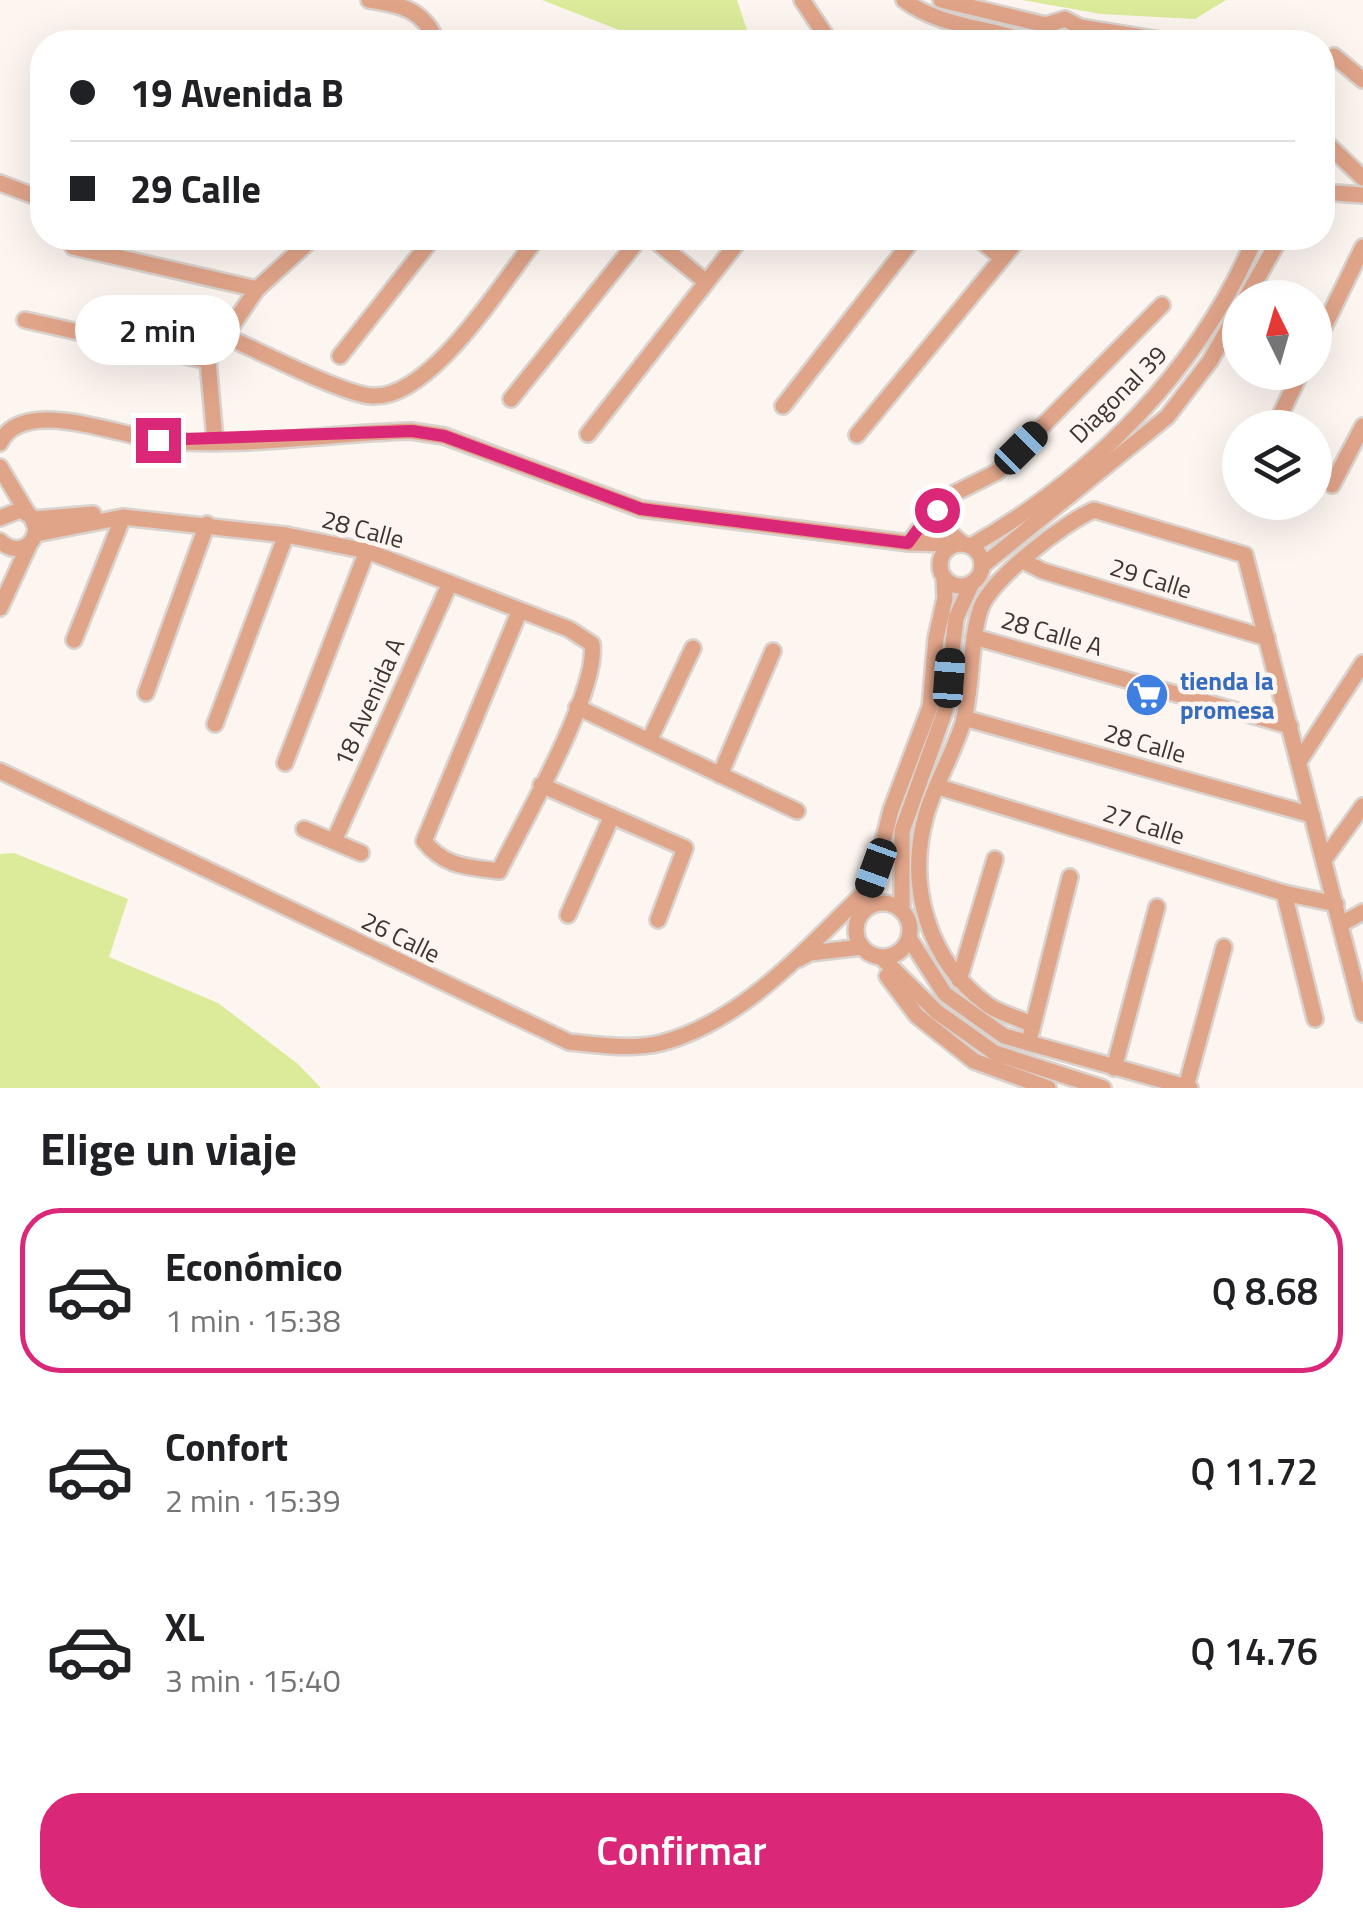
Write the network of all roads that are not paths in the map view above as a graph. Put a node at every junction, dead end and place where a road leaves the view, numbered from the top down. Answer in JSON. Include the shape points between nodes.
{"nodes":[{"id":1,"x":368,"y":0,"type":"edge"},
{"id":2,"x":802,"y":0,"type":"edge"},
{"id":3,"x":904,"y":0,"type":"edge"},
{"id":4,"x":941,"y":0,"type":"edge"},
{"id":5,"x":1046,"y":25,"type":"junction"},
{"id":6,"x":430,"y":30,"type":"edge"},
{"id":7,"x":822,"y":30,"type":"edge"},
{"id":8,"x":982,"y":30,"type":"edge"},
{"id":9,"x":1044,"y":30,"type":"edge"},
{"id":10,"x":1078,"y":30,"type":"edge"},
{"id":11,"x":1335,"y":57,"type":"edge"},
{"id":12,"x":1363,"y":80,"type":"edge"},
{"id":13,"x":1335,"y":156,"type":"edge"},
{"id":14,"x":0,"y":184,"type":"edge"},
{"id":15,"x":1360,"y":188,"type":"edge"},
{"id":16,"x":1335,"y":191,"type":"edge"},
{"id":17,"x":30,"y":195,"type":"edge"},
{"id":18,"x":1363,"y":247,"type":"edge"},
{"id":19,"x":90,"y":250,"type":"edge"},
{"id":20,"x":300,"y":250,"type":"edge"},
{"id":21,"x":424,"y":250,"type":"edge"},
{"id":22,"x":528,"y":250,"type":"edge"},
{"id":23,"x":630,"y":250,"type":"edge"},
{"id":24,"x":667,"y":250,"type":"edge"},
{"id":25,"x":730,"y":250,"type":"edge"},
{"id":26,"x":905,"y":250,"type":"edge"},
{"id":27,"x":992,"y":250,"type":"edge"},
{"id":28,"x":1009,"y":250,"type":"edge"},
{"id":29,"x":1249,"y":250,"type":"edge"},
{"id":30,"x":1273,"y":250,"type":"edge"},
{"id":31,"x":1002,"y":258,"type":"junction"},
{"id":32,"x":1256,"y":280,"type":"edge"},
{"id":33,"x":705,"y":281,"type":"junction"},
{"id":34,"x":257,"y":289,"type":"junction"},
{"id":35,"x":1162,"y":305,"type":"dead end"},
{"id":36,"x":1332,"y":310,"type":"edge"},
{"id":37,"x":25,"y":320,"type":"dead end"},
{"id":38,"x":223,"y":335,"type":"junction"},
{"id":39,"x":1222,"y":340,"type":"edge"},
{"id":40,"x":340,"y":356,"type":"dead end"},
{"id":41,"x":208,"y":361,"type":"junction"},
{"id":42,"x":510,"y":399,"type":"dead end"},
{"id":43,"x":783,"y":406,"type":"dead end"},
{"id":44,"x":1363,"y":426,"type":"edge"},
{"id":45,"x":588,"y":434,"type":"dead end"},
{"id":46,"x":857,"y":434,"type":"dead end"},
{"id":47,"x":215,"y":440,"type":"junction"},
{"id":48,"x":0,"y":443,"type":"edge"},
{"id":49,"x":0,"y":467,"type":"edge"},
{"id":50,"x":1332,"y":485,"type":"dead end"},
{"id":51,"x":936,"y":505,"type":"junction"},
{"id":52,"x":114,"y":517,"type":"junction"},
{"id":53,"x":0,"y":518,"type":"edge"},
{"id":54,"x":207,"y":524,"type":"junction"},
{"id":55,"x":32,"y":528,"type":"junction"},
{"id":56,"x":286,"y":535,"type":"junction"},
{"id":57,"x":0,"y":542,"type":"edge"},
{"id":58,"x":908,"y":543,"type":"junction"},
{"id":59,"x":963,"y":545,"type":"junction"},
{"id":60,"x":367,"y":551,"type":"junction"},
{"id":61,"x":1023,"y":561,"type":"junction"},
{"id":62,"x":982,"y":566,"type":"junction"},
{"id":63,"x":941,"y":574,"type":"junction"},
{"id":64,"x":972,"y":582,"type":"junction"},
{"id":65,"x":450,"y":583,"type":"junction"},
{"id":66,"x":0,"y":608,"type":"edge"},
{"id":67,"x":520,"y":610,"type":"junction"},
{"id":68,"x":974,"y":638,"type":"junction"},
{"id":69,"x":1266,"y":638,"type":"junction"},
{"id":70,"x":74,"y":640,"type":"dead end"},
{"id":71,"x":694,"y":648,"type":"dead end"},
{"id":72,"x":774,"y":651,"type":"dead end"},
{"id":73,"x":1363,"y":663,"type":"edge"},
{"id":74,"x":146,"y":693,"type":"dead end"},
{"id":75,"x":577,"y":707,"type":"junction"},
{"id":76,"x":964,"y":718,"type":"junction"},
{"id":77,"x":214,"y":724,"type":"dead end"},
{"id":78,"x":1290,"y":726,"type":"junction"},
{"id":79,"x":649,"y":741,"type":"junction"},
{"id":80,"x":1300,"y":760,"type":"junction"},
{"id":81,"x":285,"y":763,"type":"dead end"},
{"id":82,"x":0,"y":771,"type":"edge"},
{"id":83,"x":720,"y":775,"type":"junction"},
{"id":84,"x":541,"y":785,"type":"junction"},
{"id":85,"x":938,"y":787,"type":"junction"},
{"id":86,"x":1363,"y":806,"type":"edge"},
{"id":87,"x":797,"y":811,"type":"dead end"},
{"id":88,"x":1312,"y":815,"type":"junction"},
{"id":89,"x":612,"y":816,"type":"junction"},
{"id":90,"x":304,"y":829,"type":"dead end"},
{"id":91,"x":334,"y":842,"type":"junction"},
{"id":92,"x":361,"y":853,"type":"dead end"},
{"id":93,"x":1326,"y":857,"type":"junction"},
{"id":94,"x":995,"y":859,"type":"dead end"},
{"id":95,"x":1070,"y":878,"type":"dead end"},
{"id":96,"x":868,"y":888,"type":"junction"},
{"id":97,"x":1284,"y":893,"type":"junction"},
{"id":98,"x":1336,"y":904,"type":"junction"},
{"id":99,"x":1157,"y":908,"type":"dead end"},
{"id":100,"x":902,"y":911,"type":"junction"},
{"id":101,"x":1363,"y":912,"type":"edge"},
{"id":102,"x":863,"y":913,"type":"junction"},
{"id":103,"x":568,"y":915,"type":"dead end"},
{"id":104,"x":658,"y":920,"type":"dead end"},
{"id":105,"x":1341,"y":924,"type":"junction"},
{"id":106,"x":830,"y":925,"type":"junction"},
{"id":107,"x":909,"y":938,"type":"junction"},
{"id":108,"x":1224,"y":947,"type":"dead end"},
{"id":109,"x":872,"y":953,"type":"junction"},
{"id":110,"x":783,"y":968,"type":"junction"},
{"id":111,"x":959,"y":980,"type":"junction"},
{"id":112,"x":1363,"y":1014,"type":"edge"},
{"id":113,"x":1315,"y":1018,"type":"dead end"},
{"id":114,"x":1030,"y":1024,"type":"junction"},
{"id":115,"x":1034,"y":1047,"type":"junction"},
{"id":116,"x":1114,"y":1068,"type":"junction"},
{"id":117,"x":1188,"y":1087,"type":"edge"},
{"id":118,"x":1048,"y":1088,"type":"edge"},
{"id":119,"x":1103,"y":1088,"type":"edge"}],
"edges":[{"from":1,"to":6,"type":"street","via":[[404,5]]},
{"from":2,"to":7,"type":"street"},
{"from":3,"to":8,"type":"street"},
{"from":4,"to":5,"type":"street"},
{"from":5,"to":9,"type":"street"},
{"from":5,"to":10,"type":"street","via":[[1066,19]]},
{"from":11,"to":12,"type":"street"},
{"from":13,"to":15,"type":"street"},
{"from":14,"to":17,"type":"street"},
{"from":15,"to":16,"type":"street"},
{"from":18,"to":36,"type":"street"},
{"from":19,"to":34,"type":"street"},
{"from":20,"to":34,"type":"street"},
{"from":21,"to":40,"type":"street"},
{"from":22,"to":38,"type":"street","via":[[421,380],[403,391],[366,396]]},
{"from":23,"to":42,"type":"street"},
{"from":24,"to":33,"type":"street"},
{"from":25,"to":33,"type":"street"},
{"from":26,"to":43,"type":"street"},
{"from":27,"to":31,"type":"street"},
{"from":28,"to":31,"type":"street"},
{"from":29,"to":59,"type":"street","name":"Diagonal 39","via":[[1216,316],[1153,400],[1081,467]]},
{"from":30,"to":32,"type":"street"},
{"from":31,"to":46,"type":"street"},
{"from":33,"to":45,"type":"street"},
{"from":34,"to":38,"type":"street"},
{"from":35,"to":51,"type":"street","via":[[997,472]]},
{"from":37,"to":41,"type":"street"},
{"from":38,"to":41,"type":"street"},
{"from":39,"to":62,"type":"street","name":"Diagonal 39","via":[[1166,417]]},
{"from":41,"to":47,"type":"street"},
{"from":44,"to":50,"type":"street"},
{"from":47,"to":48,"type":"street","via":[[158,440],[39,418],[12,426]]},
{"from":47,"to":58,"type":"street","via":[[412,431],[444,436],[641,509]]},
{"from":49,"to":55,"type":"street"},
{"from":51,"to":58,"type":"street"},
{"from":51,"to":59,"type":"street","via":[[941,525]]},
{"from":52,"to":54,"type":"street","name":"28 Calle"},
{"from":52,"to":55,"type":"street","name":"28 Calle"},
{"from":52,"to":70,"type":"street"},
{"from":53,"to":55,"type":"street","via":[[14,510]]},
{"from":54,"to":56,"type":"street","name":"28 Calle"},
{"from":54,"to":74,"type":"street"},
{"from":55,"to":57,"type":"street","via":[[14,549]]},
{"from":55,"to":66,"type":"street"},
{"from":56,"to":60,"type":"street","name":"28 Calle"},
{"from":56,"to":77,"type":"street"},
{"from":58,"to":59,"type":"street"},
{"from":58,"to":63,"type":"street"},
{"from":59,"to":62,"type":"street"},
{"from":59,"to":63,"type":"street","via":[[940,556]]},
{"from":60,"to":65,"type":"street","name":"28 Calle"},
{"from":60,"to":81,"type":"street"},
{"from":61,"to":68,"type":"street","via":[[982,604]]},
{"from":61,"to":69,"type":"street","name":"29 Calle"},
{"from":61,"to":69,"type":"street","via":[[1081,516],[1106,511],[1239,550],[1248,562]]},
{"from":62,"to":64,"type":"street"},
{"from":63,"to":64,"type":"street","via":[[957,586]]},
{"from":63,"to":96,"type":"street","via":[[945,598],[930,708]]},
{"from":64,"to":100,"type":"street","via":[[956,618],[945,711],[902,830]]},
{"from":65,"to":67,"type":"street","name":"28 Calle"},
{"from":65,"to":91,"type":"street","name":"18 Avenida A"},
{"from":67,"to":75,"type":"street","name":"28 Calle","via":[[592,644],[595,662]]},
{"from":67,"to":84,"type":"street","via":[[424,841],[438,859],[500,871]]},
{"from":68,"to":76,"type":"street"},
{"from":68,"to":78,"type":"street","name":"28 Calle A"},
{"from":69,"to":78,"type":"street"},
{"from":71,"to":79,"type":"street"},
{"from":72,"to":83,"type":"street"},
{"from":73,"to":80,"type":"street"},
{"from":75,"to":79,"type":"street"},
{"from":75,"to":84,"type":"street"},
{"from":76,"to":85,"type":"street"},
{"from":76,"to":88,"type":"street","name":"28 Calle"},
{"from":78,"to":80,"type":"street"},
{"from":79,"to":83,"type":"street"},
{"from":80,"to":88,"type":"street"},
{"from":82,"to":110,"type":"street","name":"26 Calle","via":[[569,1042],[660,1043],[738,1007]]},
{"from":83,"to":87,"type":"street"},
{"from":84,"to":89,"type":"street"},
{"from":85,"to":97,"type":"street","name":"27 Calle"},
{"from":85,"to":111,"type":"street","via":[[920,840],[918,881],[924,914]]},
{"from":86,"to":93,"type":"street"},
{"from":88,"to":93,"type":"street"},
{"from":89,"to":103,"type":"street"},
{"from":89,"to":104,"type":"street","via":[[685,848]]},
{"from":90,"to":91,"type":"street"},
{"from":91,"to":92,"type":"street"},
{"from":93,"to":98,"type":"street"},
{"from":94,"to":111,"type":"street"},
{"from":95,"to":114,"type":"street"},
{"from":96,"to":102,"type":"street"},
{"from":96,"to":106,"type":"street","name":"26 Calle"},
{"from":97,"to":98,"type":"street","name":"27 Calle"},
{"from":97,"to":113,"type":"street"},
{"from":98,"to":105,"type":"street"},
{"from":99,"to":116,"type":"street"},
{"from":100,"to":102,"type":"street","via":[[884,904]]},
{"from":100,"to":107,"type":"street"},
{"from":101,"to":105,"type":"street"},
{"from":102,"to":106,"type":"street","name":"26 Calle"},
{"from":102,"to":109,"type":"street","via":[[856,932]]},
{"from":105,"to":112,"type":"street"},
{"from":106,"to":110,"type":"street","name":"26 Calle"},
{"from":107,"to":109,"type":"street","via":[[898,953]]},
{"from":107,"to":115,"type":"street","via":[[945,994],[1004,1036]]},
{"from":108,"to":117,"type":"street"},
{"from":109,"to":110,"type":"street","name":"26 Calle","via":[[810,953]]},
{"from":109,"to":118,"type":"street","via":[[876,968],[918,1016],[974,1061]]},
{"from":109,"to":119,"type":"street","via":[[995,1053]]},
{"from":111,"to":114,"type":"street","via":[[991,1008]]},
{"from":114,"to":115,"type":"street"},
{"from":115,"to":116,"type":"street"},
{"from":116,"to":117,"type":"street"}]}
